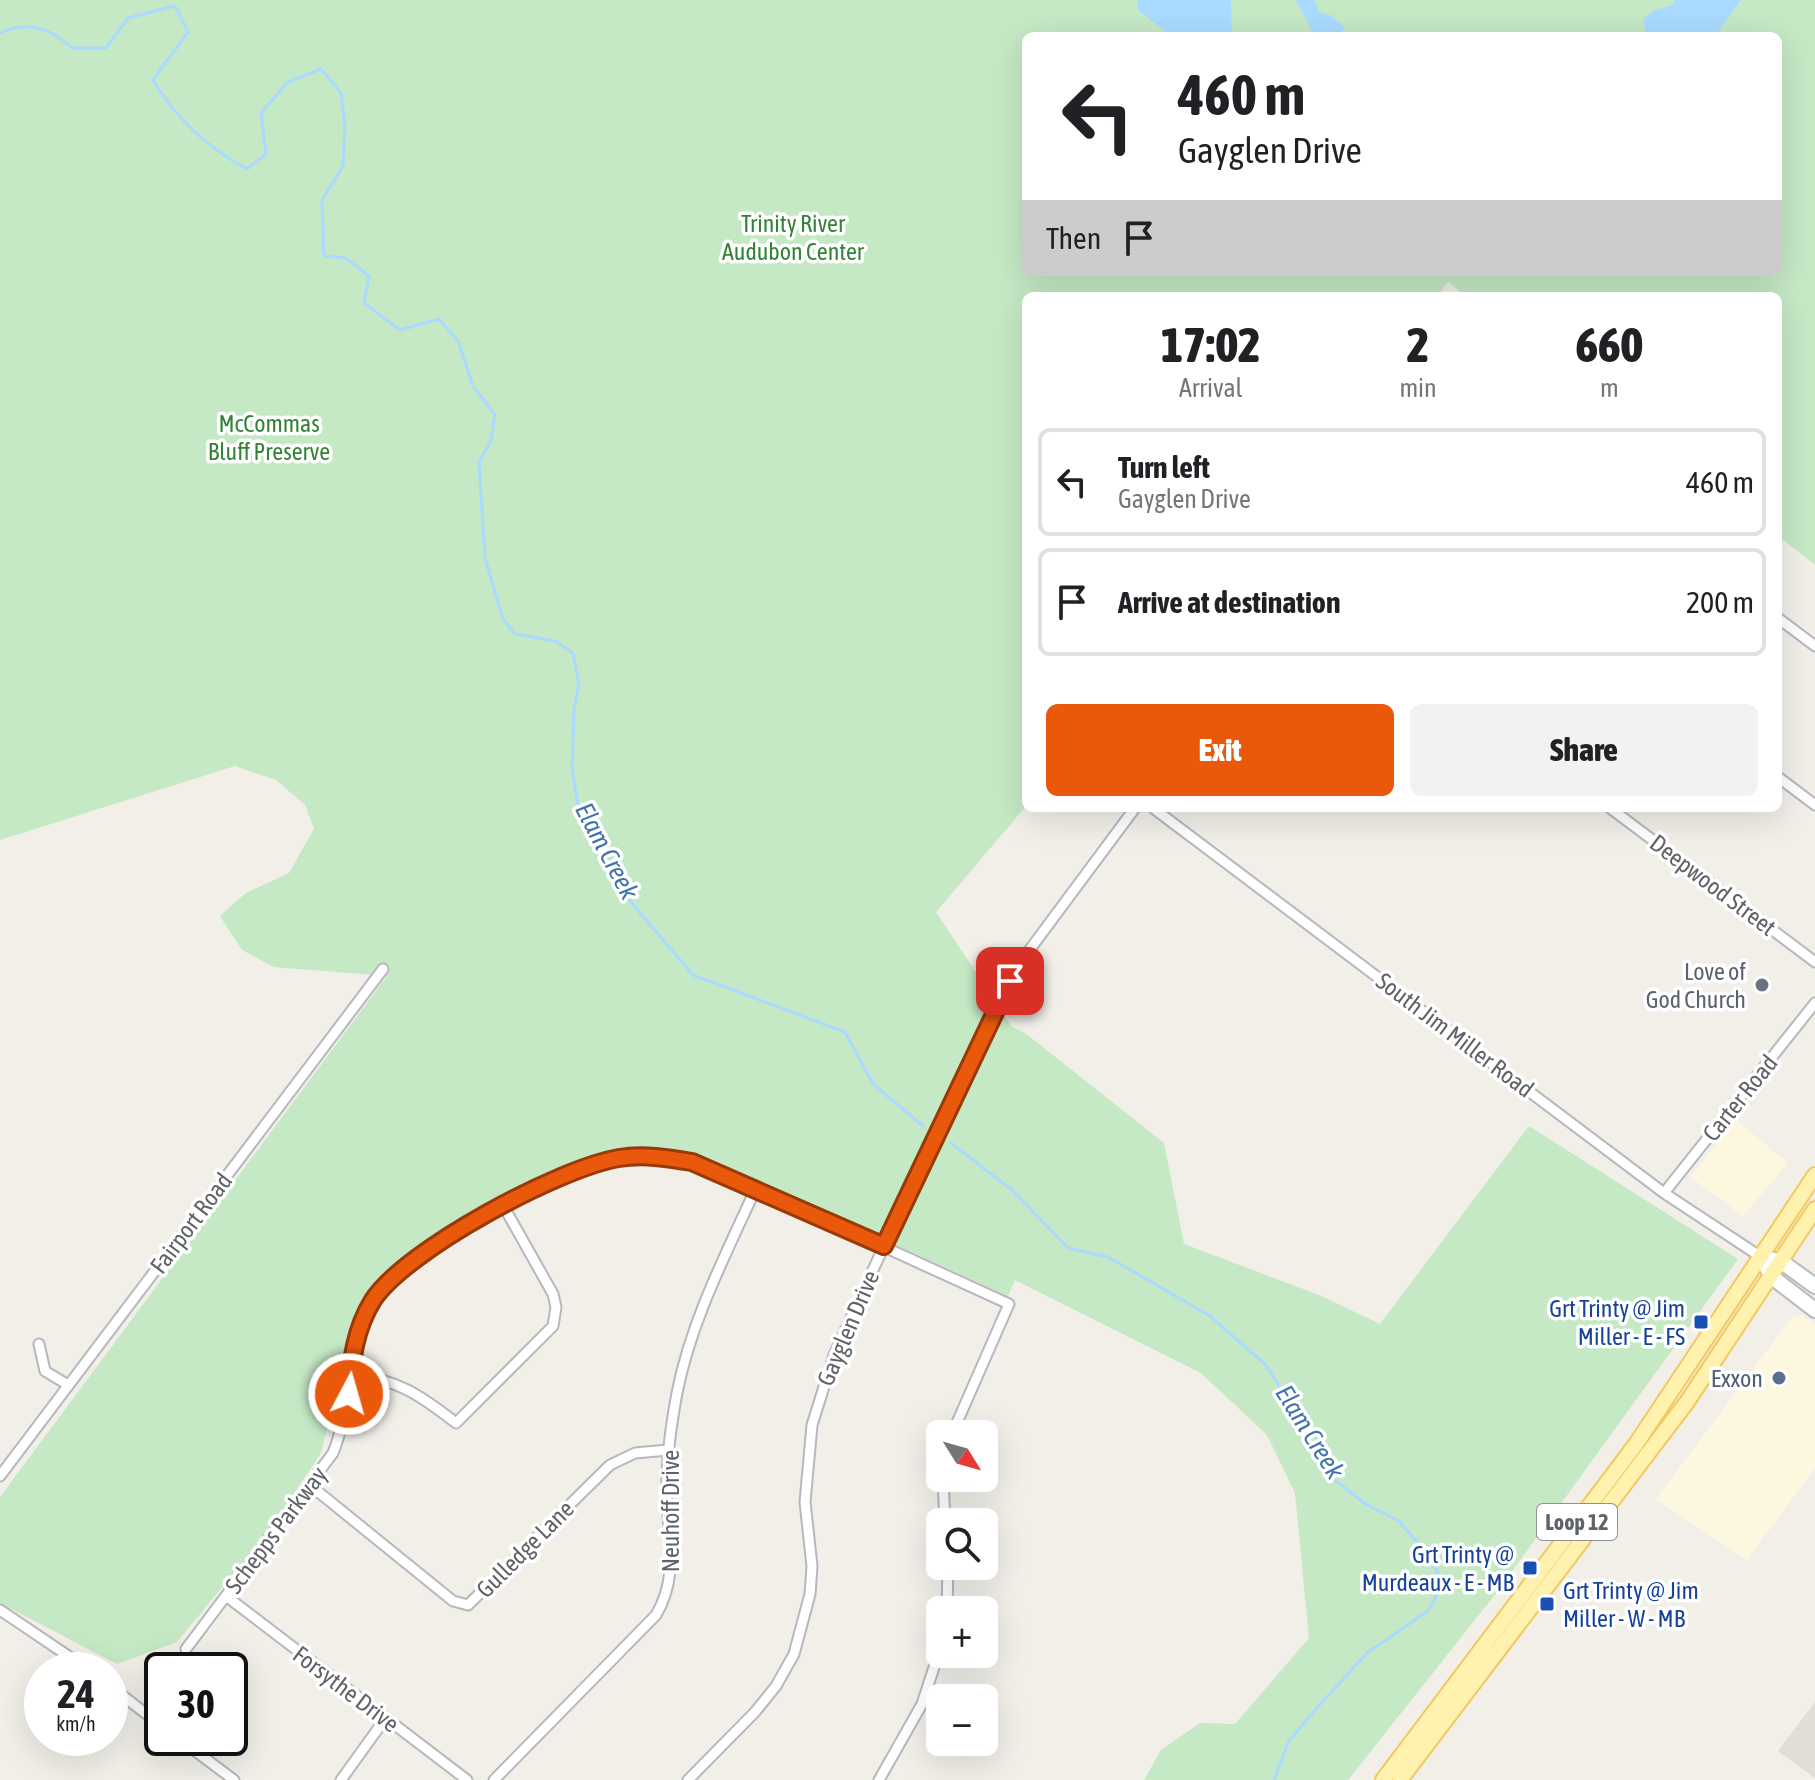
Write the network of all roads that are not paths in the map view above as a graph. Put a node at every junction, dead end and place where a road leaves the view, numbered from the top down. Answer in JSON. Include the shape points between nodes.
{"nodes":[{"id":1,"x":1782,"y":621,"type":"edge"},
{"id":2,"x":1815,"y":646,"type":"edge"},
{"id":3,"x":1782,"y":780,"type":"edge"},
{"id":4,"x":1815,"y":805,"type":"edge"},
{"id":5,"x":1132,"y":812,"type":"edge"},
{"id":6,"x":1158,"y":812,"type":"edge"},
{"id":7,"x":1615,"y":812,"type":"edge"},
{"id":8,"x":1815,"y":962,"type":"edge"},
{"id":9,"x":383,"y":969,"type":"dead end"},
{"id":10,"x":1815,"y":1003,"type":"edge"},
{"id":11,"x":1815,"y":1175,"type":"edge"},
{"id":12,"x":756,"y":1188,"type":"junction"},
{"id":13,"x":1664,"y":1193,"type":"junction"},
{"id":14,"x":504,"y":1207,"type":"junction"},
{"id":15,"x":1815,"y":1209,"type":"edge"},
{"id":16,"x":884,"y":1246,"type":"junction"},
{"id":17,"x":1761,"y":1257,"type":"junction"},
{"id":18,"x":1782,"y":1262,"type":"junction"},
{"id":19,"x":1772,"y":1277,"type":"junction"},
{"id":20,"x":1815,"y":1286,"type":"edge"},
{"id":21,"x":1815,"y":1310,"type":"edge"},
{"id":22,"x":39,"y":1344,"type":"dead end"},
{"id":23,"x":351,"y":1374,"type":"junction"},
{"id":24,"x":68,"y":1385,"type":"junction"},
{"id":25,"x":958,"y":1420,"type":"edge"},
{"id":26,"x":668,"y":1450,"type":"junction"},
{"id":27,"x":0,"y":1476,"type":"edge"},
{"id":28,"x":311,"y":1486,"type":"junction"},
{"id":29,"x":226,"y":1596,"type":"junction"},
{"id":30,"x":0,"y":1610,"type":"edge"},
{"id":31,"x":186,"y":1649,"type":"dead end"},
{"id":32,"x":62,"y":1652,"type":"edge"},
{"id":33,"x":934,"y":1668,"type":"edge"},
{"id":34,"x":128,"y":1700,"type":"edge"},
{"id":35,"x":144,"y":1712,"type":"edge"},
{"id":36,"x":385,"y":1719,"type":"junction"},
{"id":37,"x":202,"y":1756,"type":"edge"},
{"id":38,"x":234,"y":1780,"type":"edge"},
{"id":39,"x":341,"y":1780,"type":"edge"},
{"id":40,"x":467,"y":1780,"type":"edge"},
{"id":41,"x":494,"y":1780,"type":"edge"},
{"id":42,"x":688,"y":1780,"type":"edge"},
{"id":43,"x":879,"y":1780,"type":"edge"},
{"id":44,"x":1383,"y":1780,"type":"edge"},
{"id":45,"x":1400,"y":1780,"type":"edge"}],
"edges":[{"from":1,"to":2,"type":"street"},
{"from":3,"to":4,"type":"street"},
{"from":5,"to":16,"type":"street","name":"Gayglen Drive","via":[[1019,964]]},
{"from":6,"to":13,"type":"street","name":"South Jim Miller Road"},
{"from":7,"to":8,"type":"street","name":"Deepwood Street"},
{"from":9,"to":24,"type":"street","name":"Fairport Road"},
{"from":10,"to":13,"type":"street","name":"Carter Road"},
{"from":11,"to":17,"type":"main road","number":"Loop 12"},
{"from":12,"to":14,"type":"street","name":"Schepps Parkway","via":[[692,1162],[622,1157],[564,1174]]},
{"from":12,"to":16,"type":"street","name":"Schepps Parkway"},
{"from":12,"to":26,"type":"street","name":"Neuhoff Drive","via":[[691,1339]]},
{"from":13,"to":17,"type":"street","name":"South Jim Miller Road"},
{"from":14,"to":23,"type":"street","name":"Schepps Parkway","via":[[423,1252],[385,1285],[365,1315]]},
{"from":14,"to":23,"type":"street","via":[[553,1294],[553,1326],[538,1344],[456,1423],[411,1390]]},
{"from":15,"to":18,"type":"main road","number":"Loop 12"},
{"from":16,"to":25,"type":"street","name":"Schepps Parkway","via":[[1009,1304]]},
{"from":16,"to":42,"type":"street","name":"Gayglen Drive","via":[[834,1355],[812,1425],[805,1502],[810,1594],[794,1654],[755,1712]]},
{"from":17,"to":18,"type":"main road"},
{"from":17,"to":19,"type":"main road"},
{"from":17,"to":44,"type":"main road","number":"Loop 12","via":[[1645,1432]]},
{"from":18,"to":19,"type":"main road","number":"Loop 12"},
{"from":18,"to":20,"type":"main road"},
{"from":19,"to":21,"type":"main road"},
{"from":19,"to":45,"type":"main road","number":"Loop 12","via":[[1687,1402]]},
{"from":22,"to":24,"type":"street","via":[[45,1371]]},
{"from":23,"to":28,"type":"street","name":"Schepps Parkway","via":[[340,1435]]},
{"from":24,"to":27,"type":"street","name":"Fairport Road"},
{"from":26,"to":28,"type":"street","name":"Gulledge Lane","via":[[635,1453],[610,1465],[468,1605],[453,1601]]},
{"from":26,"to":41,"type":"street","name":"Neuhoff Drive","via":[[672,1576],[667,1596],[656,1615]]},
{"from":28,"to":29,"type":"street","name":"Schepps Parkway"},
{"from":29,"to":31,"type":"street","name":"Schepps Parkway"},
{"from":29,"to":36,"type":"street","name":"Forsythe Drive"},
{"from":30,"to":32,"type":"street"},
{"from":33,"to":43,"type":"street","via":[[922,1704]]},
{"from":34,"to":35,"type":"street"},
{"from":36,"to":39,"type":"street"},
{"from":36,"to":40,"type":"street","name":"Forsythe Drive"},
{"from":37,"to":38,"type":"street"}]}
